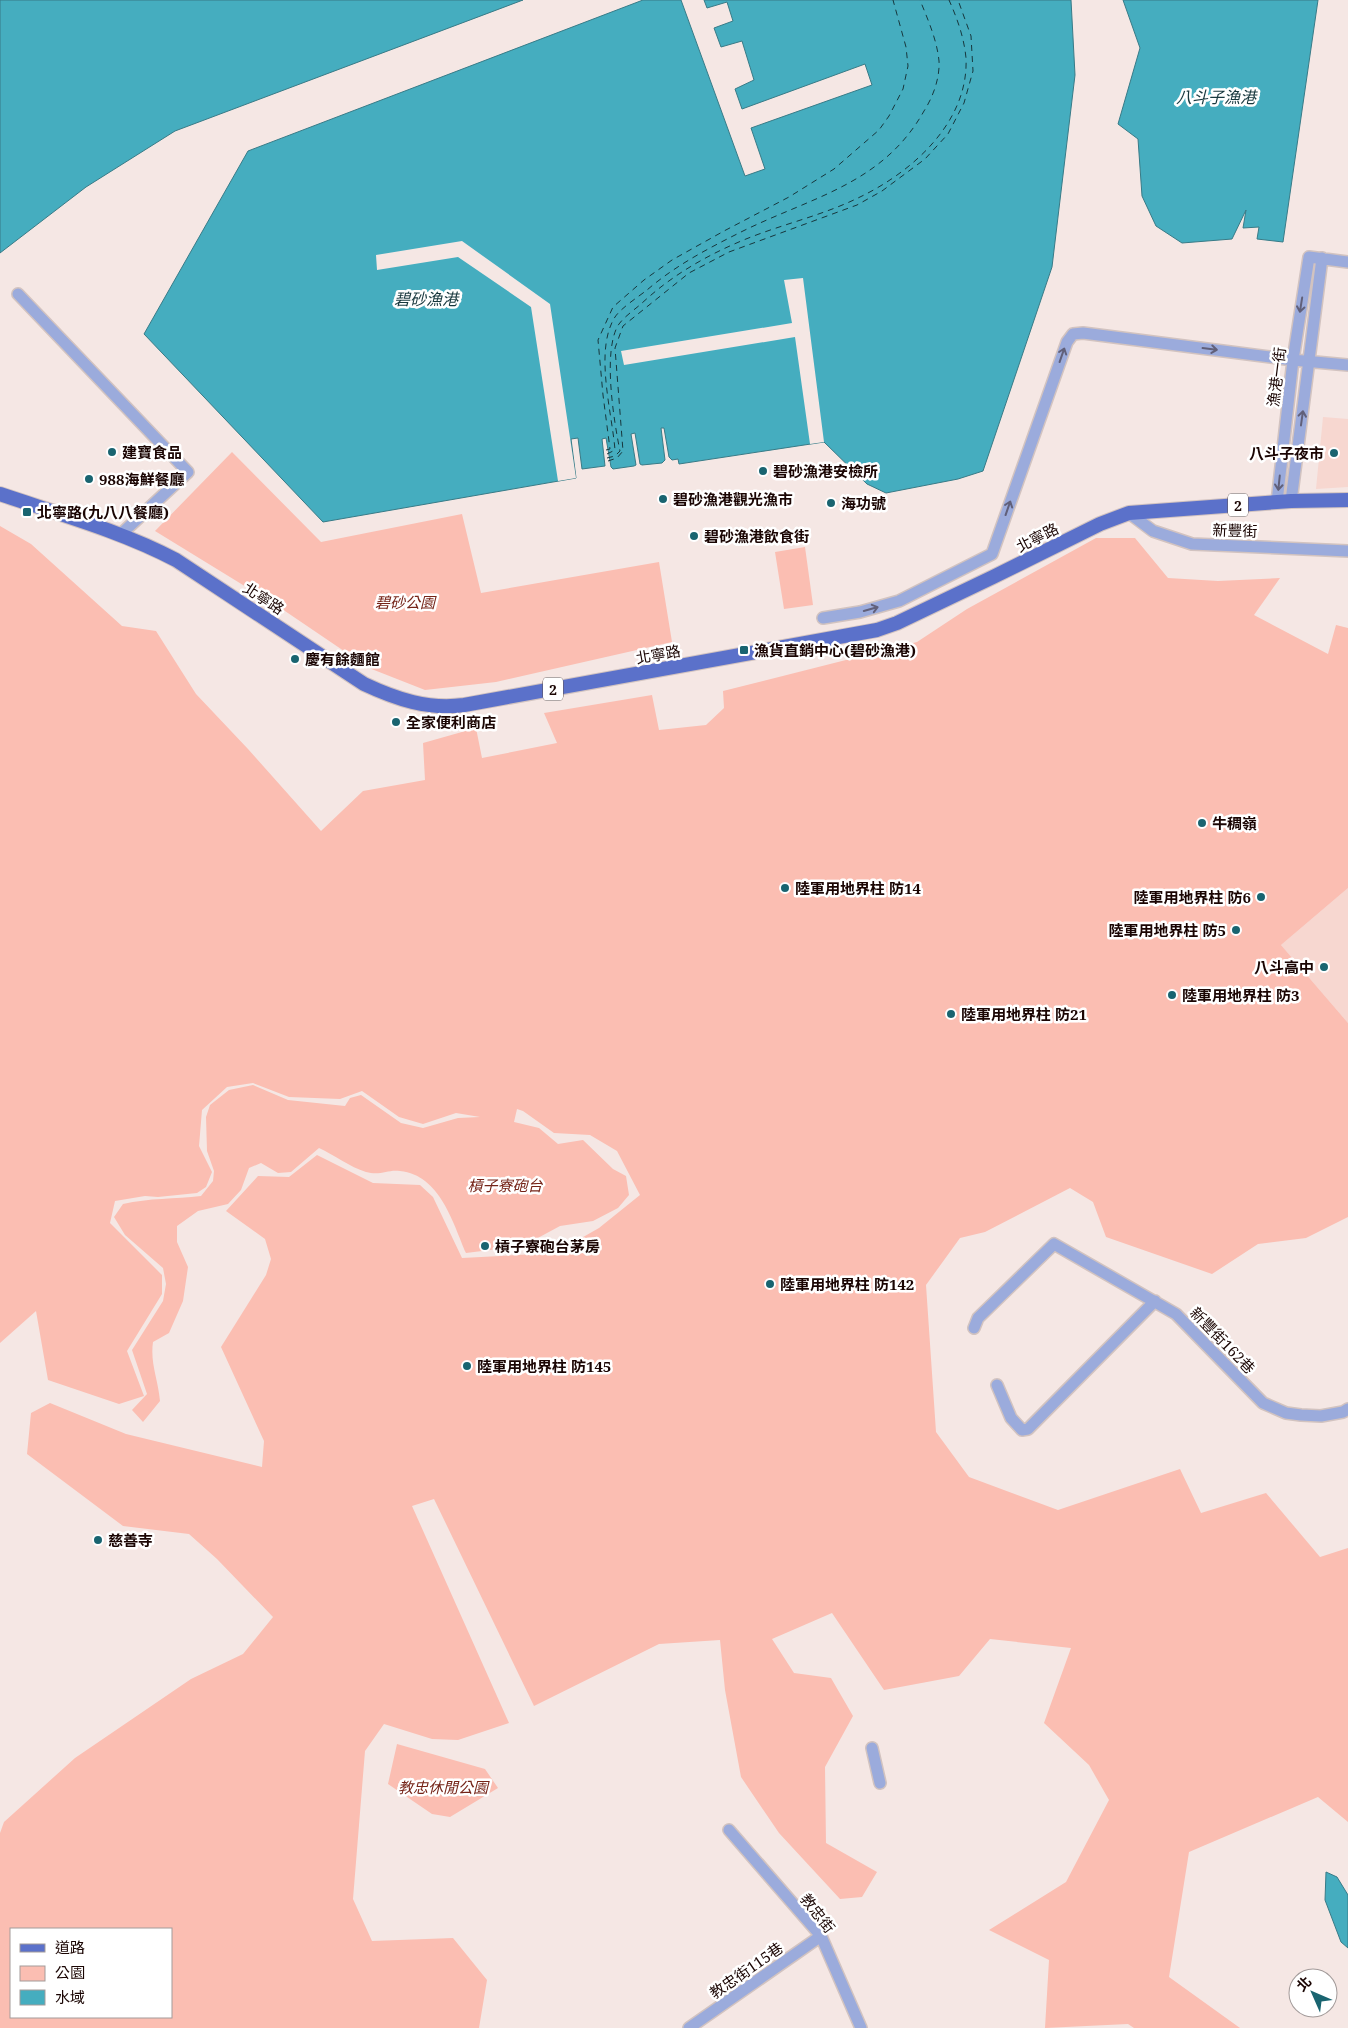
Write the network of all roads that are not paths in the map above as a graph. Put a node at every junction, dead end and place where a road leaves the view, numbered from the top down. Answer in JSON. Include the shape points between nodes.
{"nodes":[{"id":1,"x":1322,"y":258,"type":"junction"},
{"id":2,"x":1348,"y":262,"type":"edge"},
{"id":3,"x":18,"y":294,"type":"dead end"},
{"id":4,"x":1293,"y":360,"type":"junction"},
{"id":5,"x":1310,"y":361,"type":"junction"},
{"id":6,"x":1348,"y":365,"type":"edge"},
{"id":7,"x":0,"y":494,"type":"edge"},
{"id":8,"x":1348,"y":500,"type":"edge"},
{"id":9,"x":1284,"y":501,"type":"junction"},
{"id":10,"x":1129,"y":513,"type":"junction"},
{"id":11,"x":120,"y":535,"type":"junction"},
{"id":12,"x":1348,"y":551,"type":"edge"},
{"id":13,"x":823,"y":618,"type":"dead end"},
{"id":14,"x":1155,"y":1302,"type":"junction"},
{"id":15,"x":974,"y":1328,"type":"dead end"},
{"id":16,"x":996,"y":1385,"type":"dead end"},
{"id":17,"x":1348,"y":1409,"type":"edge"},
{"id":18,"x":872,"y":1748,"type":"dead end"},
{"id":19,"x":880,"y":1783,"type":"dead end"},
{"id":20,"x":729,"y":1830,"type":"dead end"},
{"id":21,"x":821,"y":1936,"type":"junction"},
{"id":22,"x":857,"y":2026,"type":"edge"},
{"id":23,"x":690,"y":2028,"type":"edge"}],
"edges":[{"from":1,"to":2,"type":"street"},
{"from":1,"to":4,"type":"street","name":"漁港一街","one_way":true,"via":[[1309,257]]},
{"from":1,"to":5,"type":"street","name":"漁港一街"},
{"from":3,"to":11,"type":"street","via":[[188,472]]},
{"from":4,"to":5,"type":"street"},
{"from":4,"to":9,"type":"street","name":"漁港一街","one_way":true},
{"from":13,"to":4,"type":"street","one_way":true,"via":[[899,601],[992,554],[1066,342],[1072,334]]},
{"from":5,"to":6,"type":"street"},
{"from":9,"to":5,"type":"street","name":"漁港一街","one_way":true},
{"from":7,"to":11,"type":"main road","name":"北寧路","number":"2"},
{"from":8,"to":9,"type":"main road","name":"北寧路","number":"2"},
{"from":9,"to":10,"type":"main road","name":"北寧路","number":"2"},
{"from":10,"to":11,"type":"main road","name":"北寧路","number":"2","via":[[877,630],[609,680],[440,707],[428,706],[364,684],[176,560]]},
{"from":10,"to":12,"type":"street","name":"新豐街","via":[[1153,532],[1192,544]]},
{"from":14,"to":15,"type":"street","name":"新豐街162巷","via":[[1054,1244],[978,1318]]},
{"from":14,"to":16,"type":"street","via":[[1028,1429],[1022,1430],[1014,1424]]},
{"from":14,"to":17,"type":"street","name":"新豐街162巷","via":[[1188,1325],[1263,1403],[1286,1413],[1301,1415],[1321,1416]]},
{"from":18,"to":19,"type":"street"},
{"from":20,"to":21,"type":"street","name":"教忠街"},
{"from":21,"to":22,"type":"street","name":"教忠街"},
{"from":21,"to":23,"type":"street","name":"教忠街115巷"}]}
